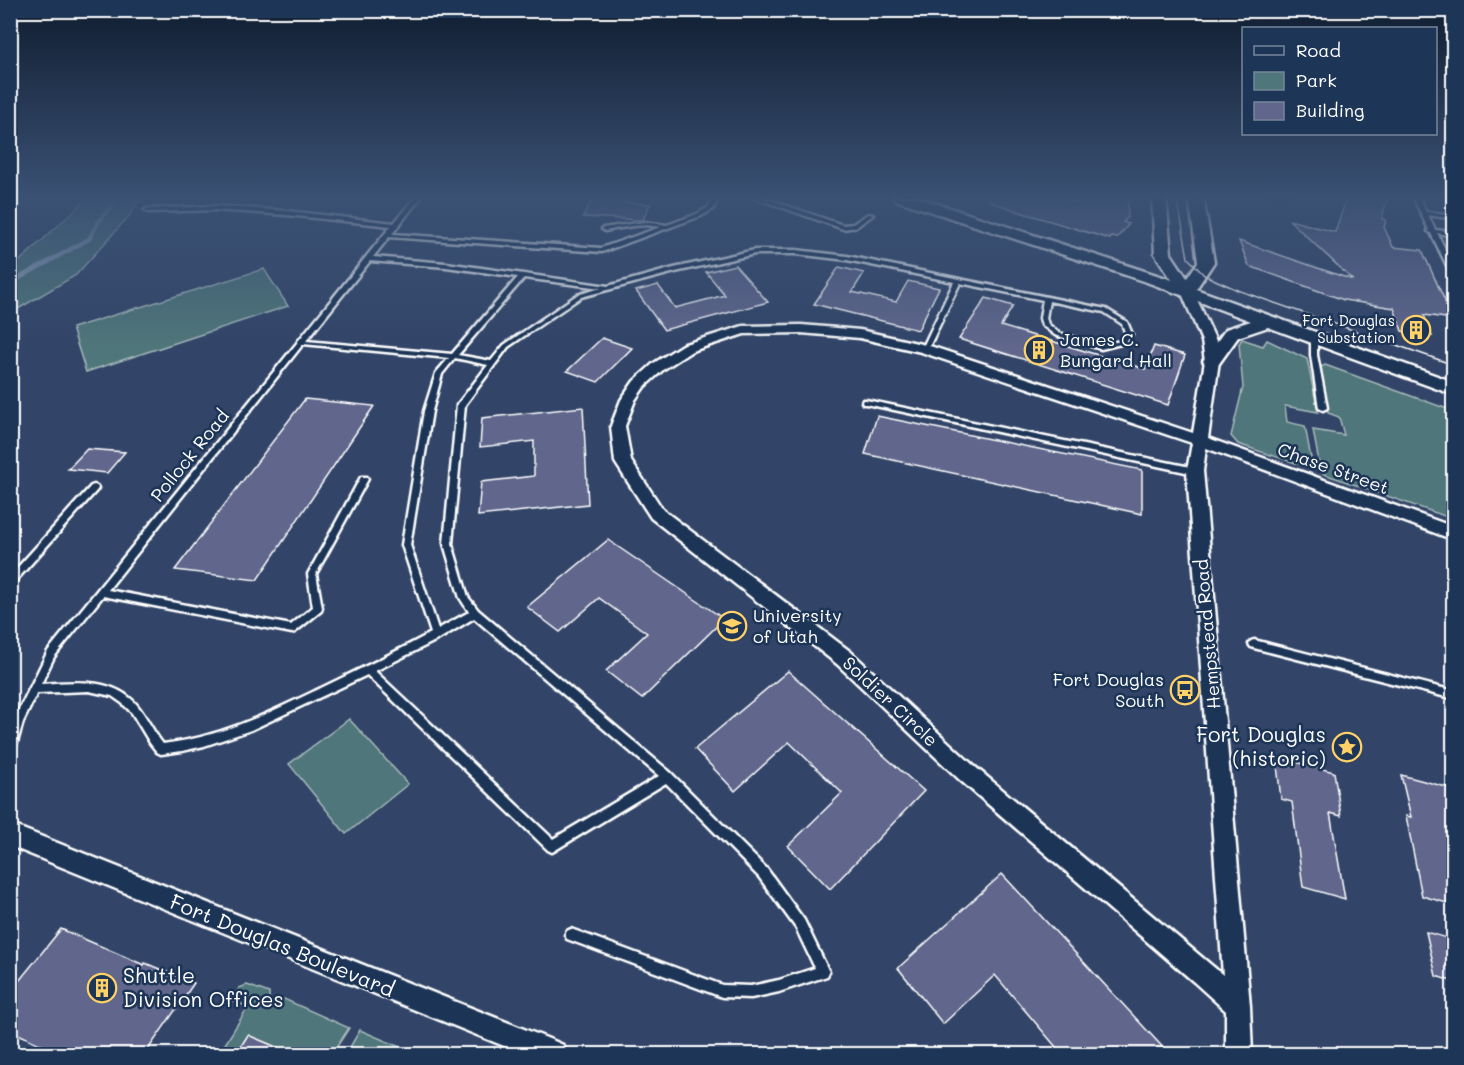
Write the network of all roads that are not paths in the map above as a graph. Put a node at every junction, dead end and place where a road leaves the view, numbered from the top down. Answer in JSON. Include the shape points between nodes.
{"nodes":[{"id":1,"x":380,"y":247,"type":"edge"},
{"id":2,"x":555,"y":247,"type":"edge"},
{"id":3,"x":612,"y":247,"type":"edge"},
{"id":4,"x":1052,"y":247,"type":"edge"},
{"id":5,"x":1162,"y":247,"type":"edge"},
{"id":6,"x":1204,"y":247,"type":"edge"},
{"id":7,"x":1439,"y":247,"type":"edge"},
{"id":8,"x":370,"y":259,"type":"junction"},
{"id":9,"x":1454,"y":274,"type":"edge"},
{"id":10,"x":523,"y":275,"type":"junction"},
{"id":11,"x":958,"y":280,"type":"junction"},
{"id":12,"x":609,"y":288,"type":"junction"},
{"id":13,"x":1187,"y":291,"type":"junction"},
{"id":14,"x":1046,"y":298,"type":"junction"},
{"id":15,"x":1269,"y":321,"type":"junction"},
{"id":16,"x":1314,"y":338,"type":"junction"},
{"id":17,"x":300,"y":342,"type":"junction"},
{"id":18,"x":926,"y":349,"type":"junction"},
{"id":19,"x":453,"y":356,"type":"junction"},
{"id":20,"x":1212,"y":361,"type":"junction"},
{"id":21,"x":493,"y":364,"type":"junction"},
{"id":22,"x":1454,"y":388,"type":"edge"},
{"id":23,"x":866,"y":402,"type":"dead end"},
{"id":24,"x":1323,"y":408,"type":"dead end"},
{"id":25,"x":1198,"y":440,"type":"junction"},
{"id":26,"x":1195,"y":471,"type":"junction"},
{"id":27,"x":364,"y":479,"type":"dead end"},
{"id":28,"x":94,"y":488,"type":"dead end"},
{"id":29,"x":1454,"y":534,"type":"edge"},
{"id":30,"x":10,"y":582,"type":"edge"},
{"id":31,"x":100,"y":592,"type":"junction"},
{"id":32,"x":475,"y":613,"type":"junction"},
{"id":33,"x":436,"y":636,"type":"junction"},
{"id":34,"x":1254,"y":644,"type":"dead end"},
{"id":35,"x":368,"y":670,"type":"junction"},
{"id":36,"x":34,"y":689,"type":"junction"},
{"id":37,"x":1454,"y":695,"type":"edge"},
{"id":38,"x":10,"y":749,"type":"edge"},
{"id":39,"x":667,"y":777,"type":"junction"},
{"id":40,"x":10,"y":835,"type":"edge"},
{"id":41,"x":571,"y":935,"type":"dead end"},
{"id":42,"x":1238,"y":1006,"type":"junction"},
{"id":43,"x":554,"y":1054,"type":"edge"},
{"id":44,"x":1239,"y":1054,"type":"edge"}],
"edges":[{"from":1,"to":8,"type":"lane","name":"Pollock Road"},
{"from":2,"to":3,"type":"lane","via":[[602,250]]},
{"from":4,"to":13,"type":"main road"},
{"from":5,"to":13,"type":"main road","via":[[1163,254]]},
{"from":6,"to":13,"type":"main road","via":[[1206,262]]},
{"from":7,"to":9,"type":"lane"},
{"from":8,"to":10,"type":"lane"},
{"from":8,"to":17,"type":"lane","name":"Pollock Road"},
{"from":10,"to":12,"type":"lane"},
{"from":10,"to":19,"type":"lane"},
{"from":11,"to":12,"type":"lane","via":[[847,258],[755,252]]},
{"from":11,"to":14,"type":"lane"},
{"from":11,"to":18,"type":"lane"},
{"from":12,"to":21,"type":"lane","via":[[579,296],[506,346]]},
{"from":13,"to":15,"type":"main road"},
{"from":13,"to":20,"type":"street","name":"Hempstead Road","via":[[1209,341]]},
{"from":14,"to":14,"type":"lane","via":[[1043,318],[1057,334],[1101,347],[1123,342],[1129,334],[1129,327],[1116,315]]},
{"from":15,"to":16,"type":"main road"},
{"from":15,"to":20,"type":"main road","via":[[1232,333]]},
{"from":16,"to":22,"type":"main road"},
{"from":16,"to":24,"type":"lane"},
{"from":17,"to":19,"type":"lane"},
{"from":17,"to":31,"type":"lane","name":"Pollock Road"},
{"from":18,"to":25,"type":"street","name":"Soldier Circle"},
{"from":18,"to":42,"type":"street","name":"Soldier Circle","via":[[860,334],[801,328],[743,330],[687,348],[659,366],[627,400],[618,426],[623,462],[657,514],[844,658],[967,773]]},
{"from":19,"to":21,"type":"lane"},
{"from":19,"to":33,"type":"lane","via":[[439,373],[428,411],[406,544]]},
{"from":20,"to":25,"type":"street","name":"Hempstead Road"},
{"from":21,"to":32,"type":"lane","via":[[461,405],[448,544],[464,597]]},
{"from":23,"to":26,"type":"lane"},
{"from":25,"to":26,"type":"street","name":"Hempstead Road"},
{"from":25,"to":29,"type":"street","name":"Chase Street"},
{"from":26,"to":42,"type":"street","name":"Hempstead Road"},
{"from":27,"to":31,"type":"lane","via":[[312,574],[318,608],[292,628]]},
{"from":28,"to":30,"type":"lane"},
{"from":31,"to":36,"type":"lane","name":"Pollock Road","via":[[51,654]]},
{"from":32,"to":33,"type":"lane"},
{"from":32,"to":39,"type":"lane"},
{"from":33,"to":35,"type":"lane"},
{"from":34,"to":37,"type":"lane"},
{"from":35,"to":36,"type":"lane","via":[[264,720],[185,748],[161,749],[150,738],[134,708],[115,692],[80,686]]},
{"from":35,"to":39,"type":"lane","via":[[552,846]]},
{"from":36,"to":38,"type":"lane","name":"Pollock Road"},
{"from":39,"to":41,"type":"lane","via":[[763,873],[800,924],[823,972],[751,992],[722,991]]},
{"from":40,"to":43,"type":"street","name":"Fort Douglas Boulevard"},
{"from":42,"to":44,"type":"street","name":"Hempstead Road"}]}
